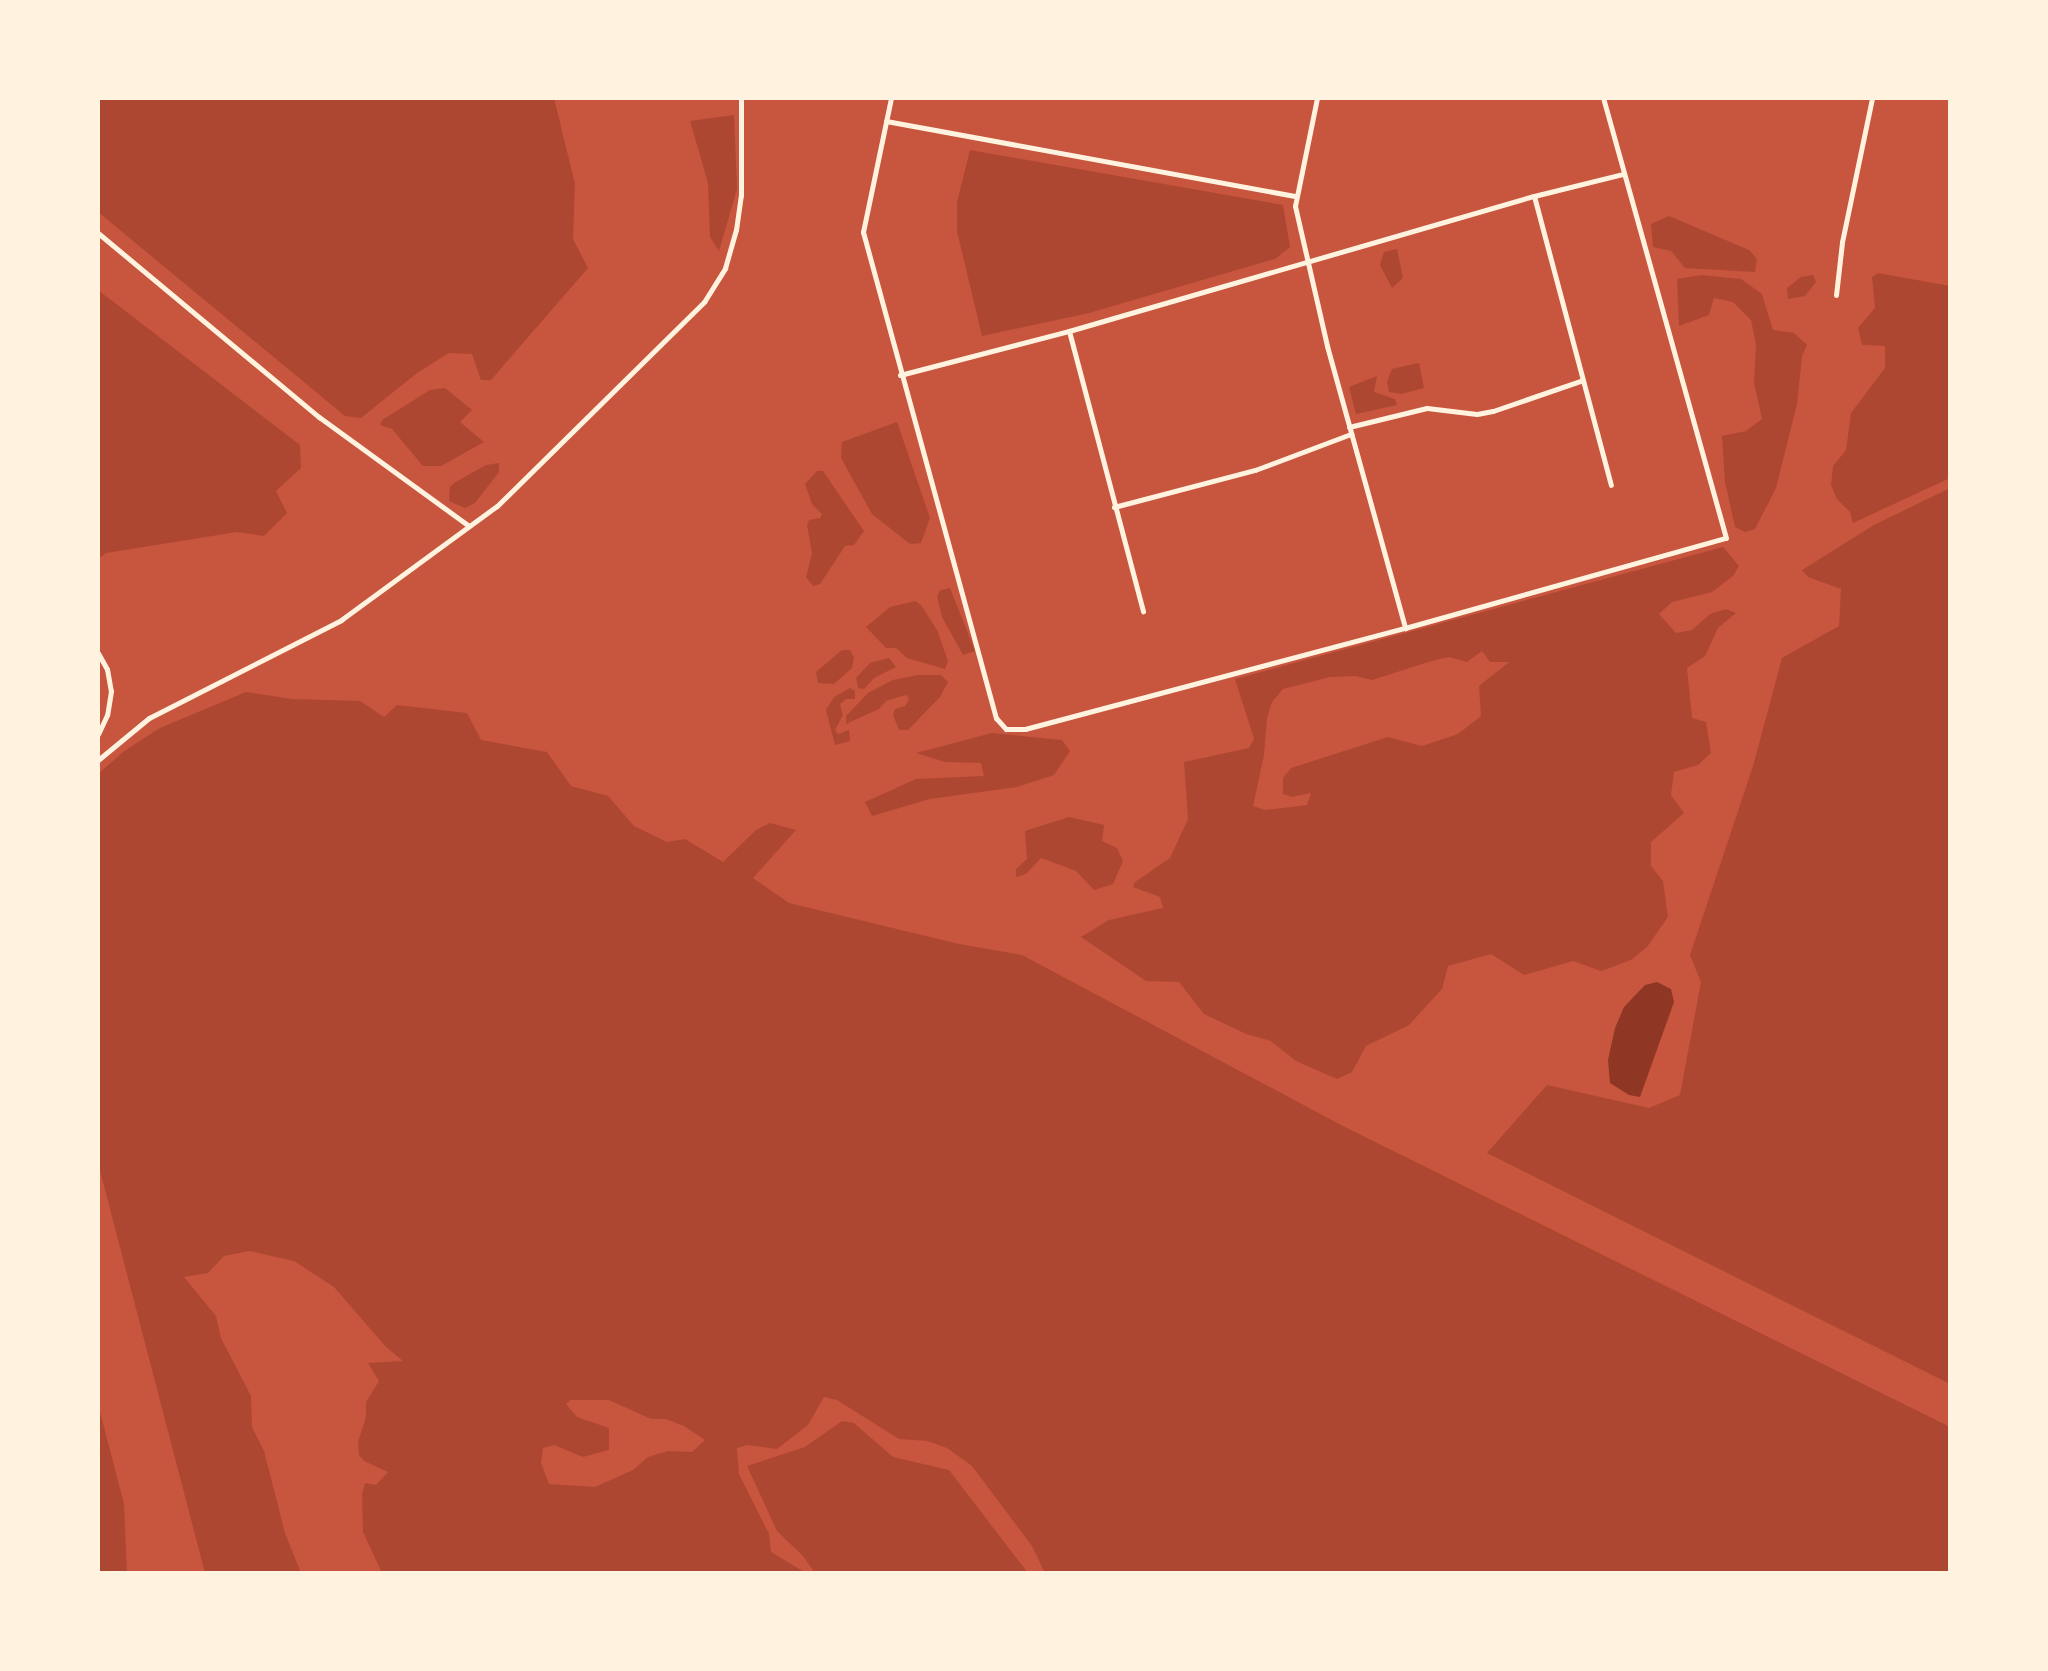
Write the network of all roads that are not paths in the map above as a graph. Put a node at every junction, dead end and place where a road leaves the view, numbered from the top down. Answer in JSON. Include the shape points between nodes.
{"nodes":[{"id":1,"x":741,"y":98,"type":"edge"},
{"id":2,"x":891,"y":98,"type":"edge"},
{"id":3,"x":1317,"y":98,"type":"edge"},
{"id":4,"x":1603,"y":98,"type":"edge"},
{"id":5,"x":1872,"y":98,"type":"edge"},
{"id":6,"x":886,"y":121,"type":"junction"},
{"id":7,"x":1623,"y":174,"type":"junction"},
{"id":8,"x":1296,"y":196,"type":"junction"},
{"id":9,"x":1534,"y":196,"type":"junction"},
{"id":10,"x":98,"y":233,"type":"edge"},
{"id":11,"x":1306,"y":262,"type":"junction"},
{"id":12,"x":1836,"y":295,"type":"dead end"},
{"id":13,"x":1069,"y":331,"type":"junction"},
{"id":14,"x":900,"y":375,"type":"junction"},
{"id":15,"x":1583,"y":380,"type":"junction"},
{"id":16,"x":1350,"y":430,"type":"junction"},
{"id":17,"x":1611,"y":485,"type":"dead end"},
{"id":18,"x":1114,"y":507,"type":"junction"},
{"id":19,"x":469,"y":526,"type":"junction"},
{"id":20,"x":1143,"y":611,"type":"dead end"},
{"id":21,"x":1405,"y":628,"type":"junction"},
{"id":22,"x":98,"y":653,"type":"edge"},
{"id":23,"x":98,"y":734,"type":"edge"},
{"id":24,"x":98,"y":760,"type":"edge"}],
"edges":[{"from":1,"to":19,"type":"street","via":[[736,230],[725,268],[704,302],[508,495]]},
{"from":2,"to":6,"type":"street"},
{"from":3,"to":8,"type":"street"},
{"from":4,"to":7,"type":"street"},
{"from":5,"to":12,"type":"street"},
{"from":6,"to":8,"type":"street"},
{"from":6,"to":14,"type":"street","via":[[863,232]]},
{"from":7,"to":9,"type":"street"},
{"from":7,"to":21,"type":"street","via":[[1726,538]]},
{"from":8,"to":11,"type":"street"},
{"from":9,"to":11,"type":"street"},
{"from":9,"to":15,"type":"street"},
{"from":10,"to":19,"type":"street","via":[[319,417]]},
{"from":11,"to":13,"type":"street"},
{"from":11,"to":16,"type":"street"},
{"from":13,"to":14,"type":"street"},
{"from":13,"to":18,"type":"street"},
{"from":14,"to":21,"type":"street","via":[[996,718],[1006,729],[1025,729]]},
{"from":15,"to":16,"type":"street","via":[[1493,411],[1427,408]]},
{"from":15,"to":17,"type":"street"},
{"from":16,"to":18,"type":"street","via":[[1255,470]]},
{"from":16,"to":21,"type":"street"},
{"from":18,"to":20,"type":"street"},
{"from":19,"to":24,"type":"street","via":[[341,620],[149,718]]},
{"from":22,"to":23,"type":"street","via":[[111,691]]}]}
